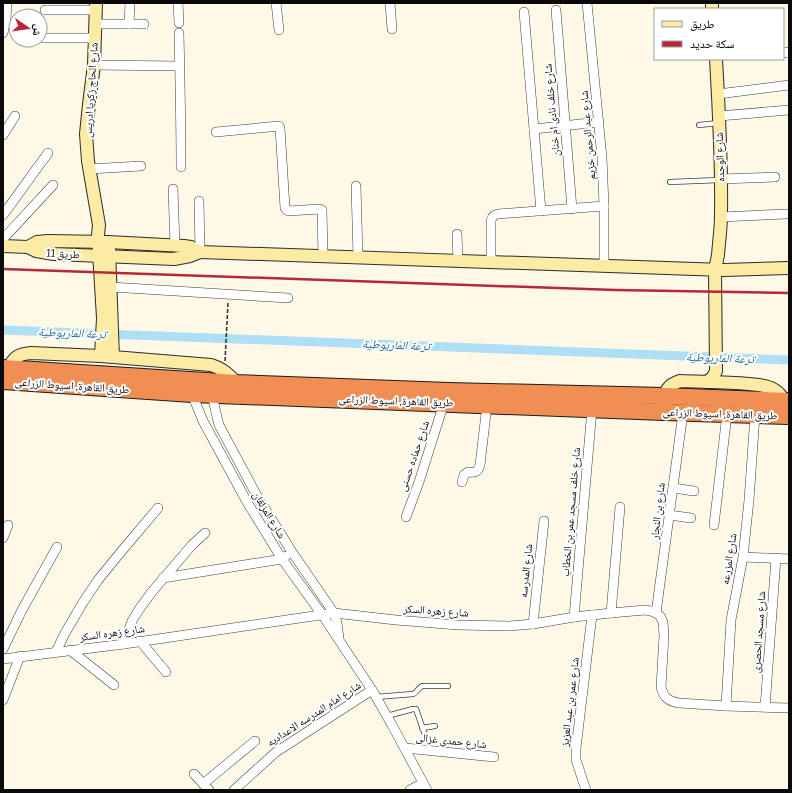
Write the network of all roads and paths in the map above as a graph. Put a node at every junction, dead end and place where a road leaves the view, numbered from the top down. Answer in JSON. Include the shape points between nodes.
{"nodes":[{"id":1,"x":7,"y":3,"type":"edge"},
{"id":2,"x":130,"y":3,"type":"edge"},
{"id":3,"x":178,"y":3,"type":"edge"},
{"id":4,"x":276,"y":3,"type":"edge"},
{"id":5,"x":390,"y":3,"type":"edge"},
{"id":6,"x":587,"y":3,"type":"edge"},
{"id":7,"x":96,"y":6,"type":"edge"},
{"id":8,"x":48,"y":10,"type":"edge"},
{"id":9,"x":556,"y":10,"type":"dead end"},
{"id":10,"x":524,"y":12,"type":"dead end"},
{"id":11,"x":180,"y":23,"type":"dead end"},
{"id":12,"x":95,"y":24,"type":"junction"},
{"id":13,"x":129,"y":24,"type":"junction"},
{"id":14,"x":144,"y":24,"type":"dead end"},
{"id":15,"x":392,"y":29,"type":"dead end"},
{"id":16,"x":279,"y":30,"type":"dead end"},
{"id":17,"x":3,"y":33,"type":"edge"},
{"id":18,"x":180,"y":33,"type":"dead end"},
{"id":19,"x":48,"y":38,"type":"edge"},
{"id":20,"x":95,"y":38,"type":"junction"},
{"id":21,"x":716,"y":60,"type":"edge"},
{"id":22,"x":94,"y":65,"type":"junction"},
{"id":23,"x":179,"y":66,"type":"junction"},
{"id":24,"x":789,"y":85,"type":"edge"},
{"id":25,"x":718,"y":94,"type":"junction"},
{"id":26,"x":789,"y":110,"type":"edge"},
{"id":27,"x":16,"y":116,"type":"dead end"},
{"id":28,"x":719,"y":120,"type":"junction"},
{"id":29,"x":599,"y":122,"type":"junction"},
{"id":30,"x":699,"y":125,"type":"dead end"},
{"id":31,"x":566,"y":126,"type":"junction"},
{"id":32,"x":534,"y":129,"type":"junction"},
{"id":33,"x":216,"y":132,"type":"dead end"},
{"id":34,"x":3,"y":135,"type":"edge"},
{"id":35,"x":48,"y":153,"type":"dead end"},
{"id":36,"x":141,"y":166,"type":"dead end"},
{"id":37,"x":181,"y":167,"type":"dead end"},
{"id":38,"x":89,"y":170,"type":"junction"},
{"id":39,"x":775,"y":177,"type":"dead end"},
{"id":40,"x":721,"y":180,"type":"junction"},
{"id":41,"x":670,"y":182,"type":"dead end"},
{"id":42,"x":53,"y":185,"type":"dead end"},
{"id":43,"x":356,"y":186,"type":"dead end"},
{"id":44,"x":173,"y":189,"type":"dead end"},
{"id":45,"x":199,"y":201,"type":"dead end"},
{"id":46,"x":604,"y":206,"type":"junction"},
{"id":47,"x":572,"y":208,"type":"junction"},
{"id":48,"x":541,"y":211,"type":"junction"},
{"id":49,"x":786,"y":214,"type":"dead end"},
{"id":50,"x":3,"y":215,"type":"edge"},
{"id":51,"x":721,"y":217,"type":"junction"},
{"id":52,"x":457,"y":234,"type":"dead end"},
{"id":53,"x":3,"y":239,"type":"edge"},
{"id":54,"x":104,"y":242,"type":"junction"},
{"id":55,"x":175,"y":245,"type":"junction"},
{"id":56,"x":3,"y":246,"type":"edge"},
{"id":57,"x":28,"y":247,"type":"junction"},
{"id":58,"x":200,"y":252,"type":"junction"},
{"id":59,"x":105,"y":256,"type":"junction"},
{"id":60,"x":323,"y":256,"type":"junction"},
{"id":61,"x":358,"y":257,"type":"junction"},
{"id":62,"x":458,"y":261,"type":"junction"},
{"id":63,"x":492,"y":262,"type":"junction"},
{"id":64,"x":604,"y":266,"type":"junction"},
{"id":65,"x":789,"y":268,"type":"edge"},
{"id":66,"x":720,"y":270,"type":"junction"},
{"id":67,"x":111,"y":287,"type":"junction"},
{"id":68,"x":288,"y":298,"type":"dead end"},
{"id":69,"x":228,"y":306,"type":"dead end"},
{"id":70,"x":107,"y":318,"type":"junction"},
{"id":71,"x":107,"y":353,"type":"junction"},
{"id":72,"x":225,"y":355,"type":"dead end"},
{"id":73,"x":719,"y":367,"type":"junction"},
{"id":74,"x":6,"y":373,"type":"edge"},
{"id":75,"x":708,"y":382,"type":"junction"},
{"id":76,"x":734,"y":383,"type":"junction"},
{"id":77,"x":238,"y":389,"type":"junction"},
{"id":78,"x":192,"y":394,"type":"junction"},
{"id":79,"x":212,"y":395,"type":"junction"},
{"id":80,"x":664,"y":396,"type":"junction"},
{"id":81,"x":444,"y":403,"type":"junction"},
{"id":82,"x":487,"y":405,"type":"junction"},
{"id":83,"x":786,"y":408,"type":"edge"},
{"id":84,"x":592,"y":409,"type":"junction"},
{"id":85,"x":664,"y":412,"type":"junction"},
{"id":86,"x":682,"y":413,"type":"junction"},
{"id":87,"x":727,"y":414,"type":"junction"},
{"id":88,"x":755,"y":415,"type":"junction"},
{"id":89,"x":217,"y":417,"type":"junction"},
{"id":90,"x":203,"y":420,"type":"junction"},
{"id":91,"x":462,"y":482,"type":"dead end"},
{"id":92,"x":673,"y":488,"type":"junction"},
{"id":93,"x":694,"y":491,"type":"dead end"},
{"id":94,"x":257,"y":496,"type":"junction"},
{"id":95,"x":247,"y":502,"type":"junction"},
{"id":96,"x":620,"y":507,"type":"dead end"},
{"id":97,"x":158,"y":508,"type":"dead end"},
{"id":98,"x":669,"y":515,"type":"junction"},
{"id":99,"x":406,"y":517,"type":"dead end"},
{"id":100,"x":691,"y":518,"type":"dead end"},
{"id":101,"x":544,"y":521,"type":"dead end"},
{"id":102,"x":8,"y":525,"type":"dead end"},
{"id":103,"x":714,"y":525,"type":"dead end"},
{"id":104,"x":205,"y":533,"type":"dead end"},
{"id":105,"x":3,"y":538,"type":"edge"},
{"id":106,"x":57,"y":547,"type":"dead end"},
{"id":107,"x":292,"y":552,"type":"junction"},
{"id":108,"x":743,"y":557,"type":"junction"},
{"id":109,"x":776,"y":558,"type":"junction"},
{"id":110,"x":282,"y":559,"type":"junction"},
{"id":111,"x":789,"y":559,"type":"edge"},
{"id":112,"x":162,"y":578,"type":"junction"},
{"id":113,"x":611,"y":613,"type":"junction"},
{"id":114,"x":656,"y":613,"type":"junction"},
{"id":115,"x":334,"y":614,"type":"junction"},
{"id":116,"x":592,"y":615,"type":"junction"},
{"id":117,"x":324,"y":616,"type":"junction"},
{"id":118,"x":574,"y":617,"type":"junction"},
{"id":119,"x":533,"y":624,"type":"junction"},
{"id":120,"x":340,"y":640,"type":"junction"},
{"id":121,"x":140,"y":641,"type":"junction"},
{"id":122,"x":124,"y":644,"type":"junction"},
{"id":123,"x":3,"y":649,"type":"edge"},
{"id":124,"x":70,"y":650,"type":"junction"},
{"id":125,"x":56,"y":652,"type":"junction"},
{"id":126,"x":20,"y":656,"type":"junction"},
{"id":127,"x":3,"y":658,"type":"edge"},
{"id":128,"x":166,"y":672,"type":"dead end"},
{"id":129,"x":114,"y":685,"type":"dead end"},
{"id":130,"x":448,"y":686,"type":"dead end"},
{"id":131,"x":374,"y":693,"type":"junction"},
{"id":132,"x":3,"y":700,"type":"edge"},
{"id":133,"x":726,"y":706,"type":"junction"},
{"id":134,"x":765,"y":707,"type":"junction"},
{"id":135,"x":789,"y":708,"type":"edge"},
{"id":136,"x":387,"y":716,"type":"junction"},
{"id":137,"x":435,"y":726,"type":"dead end"},
{"id":138,"x":422,"y":728,"type":"junction"},
{"id":139,"x":425,"y":735,"type":"dead end"},
{"id":140,"x":255,"y":741,"type":"dead end"},
{"id":141,"x":405,"y":748,"type":"junction"},
{"id":142,"x":494,"y":757,"type":"dead end"},
{"id":143,"x":194,"y":774,"type":"dead end"},
{"id":144,"x":206,"y":787,"type":"edge"},
{"id":145,"x":425,"y":787,"type":"edge"},
{"id":146,"x":234,"y":790,"type":"edge"},
{"id":147,"x":410,"y":790,"type":"edge"},
{"id":148,"x":586,"y":790,"type":"edge"}],
"edges":[{"from":1,"to":17,"type":"street"},
{"from":2,"to":13,"type":"street"},
{"from":3,"to":11,"type":"street"},
{"from":4,"to":16,"type":"street"},
{"from":5,"to":15,"type":"street"},
{"from":6,"to":29,"type":"street","name":"شارع عبد الرحمن خزيم"},
{"from":7,"to":8,"type":"street"},
{"from":7,"to":12,"type":"street","name":"شارع الحاج زكريا ادريس"},
{"from":9,"to":31,"type":"street","name":"شارع خلف نادى ام خنان"},
{"from":10,"to":32,"type":"street"},
{"from":12,"to":13,"type":"street"},
{"from":12,"to":20,"type":"street","name":"شارع الحاج زكريا ادريس"},
{"from":13,"to":14,"type":"street"},
{"from":18,"to":23,"type":"street"},
{"from":19,"to":20,"type":"street"},
{"from":20,"to":22,"type":"street","name":"شارع الحاج زكريا ادريس"},
{"from":21,"to":25,"type":"street","name":"شارع الوحده"},
{"from":22,"to":23,"type":"street"},
{"from":22,"to":38,"type":"street","name":"شارع الحاج زكريا ادريس","via":[[86,134]]},
{"from":23,"to":37,"type":"street"},
{"from":24,"to":25,"type":"street"},
{"from":25,"to":28,"type":"street","name":"شارع الوحده"},
{"from":26,"to":28,"type":"street"},
{"from":27,"to":34,"type":"street"},
{"from":28,"to":30,"type":"lane"},
{"from":28,"to":40,"type":"street","name":"شارع الوحده"},
{"from":29,"to":31,"type":"street"},
{"from":29,"to":46,"type":"street","name":"شارع عبد الرحمن خزيم"},
{"from":31,"to":32,"type":"street"},
{"from":31,"to":47,"type":"street","name":"شارع خلف نادى ام خنان"},
{"from":32,"to":48,"type":"street"},
{"from":33,"to":60,"type":"street","via":[[279,126],[285,208],[288,211],[322,210]]},
{"from":35,"to":50,"type":"street"},
{"from":36,"to":38,"type":"street"},
{"from":38,"to":54,"type":"street","name":"شارع الحاج زكريا ادريس"},
{"from":39,"to":40,"type":"street"},
{"from":40,"to":41,"type":"lane"},
{"from":40,"to":51,"type":"street","name":"شارع الوحده"},
{"from":42,"to":53,"type":"street"},
{"from":43,"to":61,"type":"street"},
{"from":44,"to":55,"type":"street"},
{"from":45,"to":58,"type":"street"},
{"from":46,"to":47,"type":"street"},
{"from":46,"to":64,"type":"street","name":"شارع عبد الرحمن خزيم"},
{"from":47,"to":48,"type":"street"},
{"from":48,"to":63,"type":"street","via":[[498,214],[491,218]]},
{"from":49,"to":51,"type":"street"},
{"from":51,"to":66,"type":"street","name":"شارع الوحده","via":[[718,255],[723,264]]},
{"from":52,"to":62,"type":"street"},
{"from":54,"to":55,"type":"street","name":"طريق 11"},
{"from":54,"to":57,"type":"street","name":"طريق 11","via":[[48,241],[37,242]]},
{"from":54,"to":59,"type":"street","name":"شارع الحاج زكريا ادريس"},
{"from":55,"to":58,"type":"street","name":"طريق 11","via":[[191,247]]},
{"from":56,"to":57,"type":"street","name":"طريق 11"},
{"from":57,"to":59,"type":"street","name":"طريق 11","via":[[45,253]]},
{"from":58,"to":59,"type":"street","name":"طريق 11","via":[[174,258]]},
{"from":58,"to":60,"type":"street"},
{"from":59,"to":67,"type":"street","name":"شارع الحاج زكريا ادريس"},
{"from":59,"to":70,"type":"street","name":"شارع الحاج زكريا ادريس"},
{"from":60,"to":61,"type":"street"},
{"from":61,"to":62,"type":"street"},
{"from":62,"to":63,"type":"street"},
{"from":63,"to":64,"type":"street"},
{"from":64,"to":66,"type":"street"},
{"from":65,"to":66,"type":"street"},
{"from":66,"to":73,"type":"street","name":"شارع الوحده"},
{"from":67,"to":68,"type":"street"},
{"from":67,"to":70,"type":"street","name":"شارع الحاج زكريا ادريس"},
{"from":69,"to":72,"type":"path"},
{"from":70,"to":71,"type":"street"},
{"from":71,"to":74,"type":"street","via":[[23,353],[12,361]]},
{"from":71,"to":77,"type":"street","via":[[212,365],[225,371]]},
{"from":73,"to":75,"type":"street","name":"شارع الوحده"},
{"from":73,"to":76,"type":"street"},
{"from":74,"to":77,"type":"highway","name":"طريق القاهرة, اسيوط الزراعى"},
{"from":74,"to":78,"type":"highway","name":"طريق القاهرة, اسيوط الزراعى"},
{"from":75,"to":76,"type":"street"},
{"from":75,"to":80,"type":"street","via":[[680,381],[667,389]]},
{"from":76,"to":83,"type":"street","via":[[772,389],[779,394]]},
{"from":77,"to":79,"type":"highway","name":"طريق القاهرة, اسيوط الزراعى"},
{"from":77,"to":80,"type":"highway","name":"طريق القاهرة, اسيوط الزراعى","via":[[449,390]]},
{"from":77,"to":81,"type":"highway","name":"طريق القاهرة, اسيوط الزراعى"},
{"from":78,"to":79,"type":"highway","name":"طريق القاهرة, اسيوط الزراعى"},
{"from":78,"to":90,"type":"street","name":"شارع المزلقان"},
{"from":79,"to":89,"type":"street","name":"شارع المزلقان"},
{"from":80,"to":83,"type":"highway","name":"طريق القاهرة, اسيوط الزراعى"},
{"from":80,"to":85,"type":"street"},
{"from":81,"to":82,"type":"highway","name":"طريق القاهرة, اسيوط الزراعى"},
{"from":81,"to":99,"type":"street","name":"شارع حماده حسنى"},
{"from":82,"to":84,"type":"highway","name":"طريق القاهرة, اسيوط الزراعى"},
{"from":82,"to":91,"type":"street","via":[[480,465],[478,471],[464,475]]},
{"from":83,"to":88,"type":"highway","name":"طريق القاهرة, اسيوط الزراعى"},
{"from":84,"to":85,"type":"highway","name":"طريق القاهرة, اسيوط الزراعى"},
{"from":84,"to":118,"type":"street","name":"شارع خلف مسجد عمر بن الخطاب"},
{"from":85,"to":86,"type":"highway","name":"طريق القاهرة, اسيوط الزراعى"},
{"from":86,"to":87,"type":"highway","name":"طريق القاهرة, اسيوط الزراعى"},
{"from":86,"to":92,"type":"street","name":"شارع بن النجار"},
{"from":87,"to":88,"type":"highway","name":"طريق القاهرة, اسيوط الزراعى"},
{"from":87,"to":103,"type":"street"},
{"from":88,"to":108,"type":"street","name":"شارع المزرعه","via":[[750,500]]},
{"from":89,"to":90,"type":"street"},
{"from":89,"to":94,"type":"street","name":"شارع المزلقان"},
{"from":90,"to":95,"type":"street","name":"شارع المزلقان"},
{"from":92,"to":93,"type":"street"},
{"from":92,"to":98,"type":"street","name":"شارع بن النجار"},
{"from":94,"to":95,"type":"street"},
{"from":94,"to":107,"type":"street","name":"شارع المزلقان"},
{"from":95,"to":110,"type":"street","name":"شارع المزلقان"},
{"from":96,"to":113,"type":"street"},
{"from":97,"to":125,"type":"street","via":[[98,580]]},
{"from":98,"to":100,"type":"street"},
{"from":98,"to":114,"type":"street","name":"شارع بن النجار"},
{"from":101,"to":119,"type":"street","name":"شارع المدرسه"},
{"from":102,"to":105,"type":"street"},
{"from":104,"to":112,"type":"street"},
{"from":106,"to":123,"type":"street"},
{"from":107,"to":110,"type":"street"},
{"from":107,"to":115,"type":"street","name":"شارع المزلقان"},
{"from":108,"to":109,"type":"street"},
{"from":108,"to":133,"type":"street","name":"شارع المزرعه","via":[[731,620]]},
{"from":109,"to":111,"type":"street"},
{"from":109,"to":134,"type":"street","name":"شارع مسجد الحصرى"},
{"from":110,"to":112,"type":"street"},
{"from":110,"to":117,"type":"street","name":"شارع المزلقان"},
{"from":112,"to":122,"type":"street","via":[[132,621]]},
{"from":113,"to":114,"type":"street","name":"شارع زهره السكر","via":[[651,610]]},
{"from":113,"to":116,"type":"street","name":"شارع زهره السكر"},
{"from":114,"to":133,"type":"street","via":[[660,616],[664,628],[662,693],[672,702]]},
{"from":115,"to":117,"type":"street","name":"شارع زهره السكر"},
{"from":115,"to":119,"type":"street","name":"شارع زهره السكر","via":[[458,625]]},
{"from":115,"to":120,"type":"street","name":"شارع المزلقان"},
{"from":116,"to":118,"type":"street","name":"شارع زهره السكر"},
{"from":116,"to":148,"type":"street","name":"شارع عمر بن عبد العزيز","via":[[576,748],[576,760]]},
{"from":117,"to":120,"type":"street","name":"شارع المزلقان"},
{"from":117,"to":121,"type":"street","name":"شارع زهره السكر"},
{"from":118,"to":119,"type":"street","name":"شارع زهره السكر"},
{"from":120,"to":131,"type":"street","name":"شارع المزلقان"},
{"from":121,"to":122,"type":"street","name":"شارع زهره السكر"},
{"from":121,"to":128,"type":"street"},
{"from":122,"to":124,"type":"street","name":"شارع زهره السكر"},
{"from":124,"to":125,"type":"street","name":"شارع زهره السكر"},
{"from":124,"to":129,"type":"street"},
{"from":125,"to":126,"type":"street","name":"شارع زهره السكر"},
{"from":126,"to":127,"type":"street","name":"شارع زهره السكر"},
{"from":126,"to":132,"type":"street"},
{"from":130,"to":131,"type":"lane","via":[[422,686],[413,694]]},
{"from":131,"to":136,"type":"street","name":"شارع المزلقان"},
{"from":131,"to":146,"type":"street","name":"شارع امام المدرسه الاعداديه","via":[[276,752]]},
{"from":133,"to":134,"type":"street"},
{"from":134,"to":135,"type":"street"},
{"from":136,"to":138,"type":"lane","via":[[414,709]]},
{"from":136,"to":141,"type":"street","name":"شارع المزلقان"},
{"from":137,"to":138,"type":"lane"},
{"from":138,"to":139,"type":"lane"},
{"from":140,"to":144,"type":"street"},
{"from":141,"to":142,"type":"street","name":"شارع حمدى غزالى"},
{"from":141,"to":145,"type":"street","name":"شارع المزلقان"},
{"from":143,"to":144,"type":"street"},
{"from":145,"to":147,"type":"street"}]}
